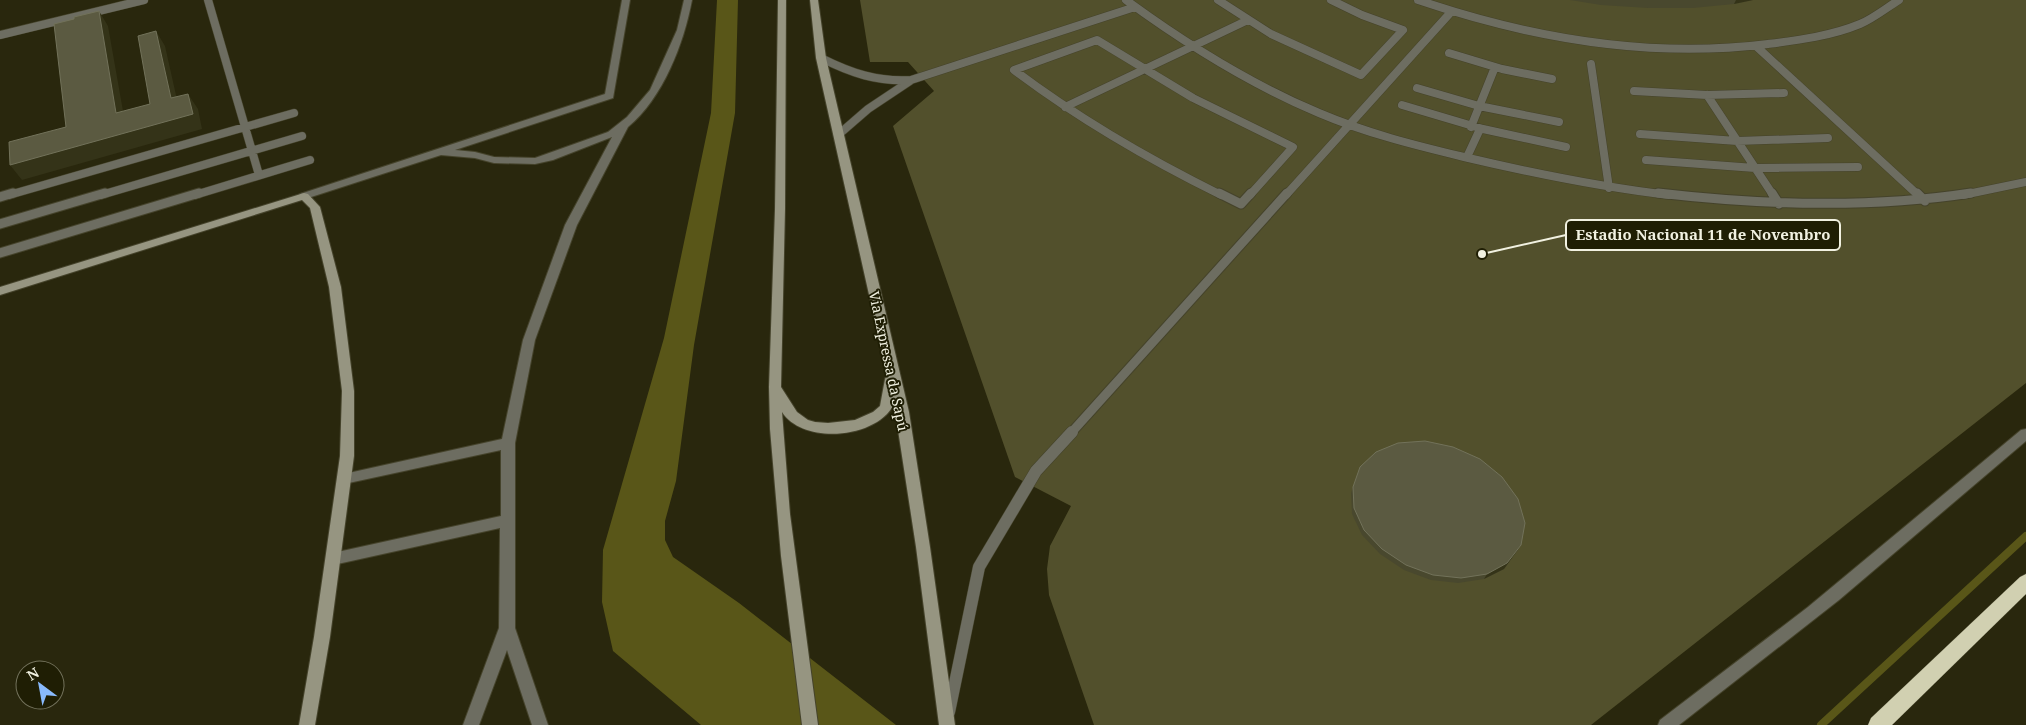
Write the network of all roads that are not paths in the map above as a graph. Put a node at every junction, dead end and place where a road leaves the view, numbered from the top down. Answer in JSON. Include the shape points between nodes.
{"nodes":[{"id":1,"x":144,"y":0,"type":"edge"},
{"id":2,"x":208,"y":0,"type":"edge"},
{"id":3,"x":626,"y":0,"type":"edge"},
{"id":4,"x":688,"y":0,"type":"edge"},
{"id":5,"x":782,"y":0,"type":"edge"},
{"id":6,"x":814,"y":0,"type":"edge"},
{"id":7,"x":1126,"y":0,"type":"edge"},
{"id":8,"x":1218,"y":0,"type":"edge"},
{"id":9,"x":1331,"y":0,"type":"edge"},
{"id":10,"x":1418,"y":0,"type":"edge"},
{"id":11,"x":1899,"y":0,"type":"edge"},
{"id":12,"x":1135,"y":7,"type":"junction"},
{"id":13,"x":1451,"y":12,"type":"junction"},
{"id":14,"x":1248,"y":20,"type":"junction"},
{"id":15,"x":0,"y":35,"type":"edge"},
{"id":16,"x":1192,"y":47,"type":"junction"},
{"id":17,"x":1757,"y":47,"type":"junction"},
{"id":18,"x":1449,"y":53,"type":"dead end"},
{"id":19,"x":821,"y":58,"type":"junction"},
{"id":20,"x":1591,"y":64,"type":"dead end"},
{"id":21,"x":1495,"y":67,"type":"junction"},
{"id":22,"x":1141,"y":70,"type":"junction"},
{"id":23,"x":1552,"y":79,"type":"dead end"},
{"id":24,"x":911,"y":80,"type":"junction"},
{"id":25,"x":1417,"y":88,"type":"dead end"},
{"id":26,"x":1634,"y":91,"type":"dead end"},
{"id":27,"x":1784,"y":93,"type":"dead end"},
{"id":28,"x":1707,"y":95,"type":"junction"},
{"id":29,"x":1402,"y":105,"type":"dead end"},
{"id":30,"x":1479,"y":106,"type":"junction"},
{"id":31,"x":1064,"y":107,"type":"junction"},
{"id":32,"x":294,"y":114,"type":"dead end"},
{"id":33,"x":1559,"y":122,"type":"dead end"},
{"id":34,"x":1349,"y":126,"type":"junction"},
{"id":35,"x":623,"y":127,"type":"junction"},
{"id":36,"x":244,"y":128,"type":"junction"},
{"id":37,"x":1475,"y":128,"type":"junction"},
{"id":38,"x":1640,"y":134,"type":"dead end"},
{"id":39,"x":838,"y":135,"type":"junction"},
{"id":40,"x":302,"y":136,"type":"dead end"},
{"id":41,"x":1828,"y":138,"type":"dead end"},
{"id":42,"x":1737,"y":141,"type":"junction"},
{"id":43,"x":1566,"y":147,"type":"dead end"},
{"id":44,"x":252,"y":151,"type":"junction"},
{"id":45,"x":440,"y":152,"type":"junction"},
{"id":46,"x":1467,"y":158,"type":"junction"},
{"id":47,"x":310,"y":160,"type":"dead end"},
{"id":48,"x":1646,"y":160,"type":"dead end"},
{"id":49,"x":1858,"y":166,"type":"dead end"},
{"id":50,"x":1755,"y":168,"type":"junction"},
{"id":51,"x":259,"y":176,"type":"junction"},
{"id":52,"x":2026,"y":182,"type":"edge"},
{"id":53,"x":1609,"y":188,"type":"junction"},
{"id":54,"x":304,"y":196,"type":"junction"},
{"id":55,"x":0,"y":197,"type":"edge"},
{"id":56,"x":1925,"y":201,"type":"junction"},
{"id":57,"x":1779,"y":204,"type":"junction"},
{"id":58,"x":0,"y":224,"type":"edge"},
{"id":59,"x":0,"y":252,"type":"edge"},
{"id":60,"x":0,"y":291,"type":"edge"},
{"id":61,"x":892,"y":364,"type":"junction"},
{"id":62,"x":775,"y":387,"type":"junction"},
{"id":63,"x":2026,"y":434,"type":"edge"},
{"id":64,"x":508,"y":443,"type":"junction"},
{"id":65,"x":344,"y":479,"type":"junction"},
{"id":66,"x":508,"y":520,"type":"junction"},
{"id":67,"x":333,"y":559,"type":"junction"},
{"id":68,"x":2026,"y":582,"type":"edge"},
{"id":69,"x":507,"y":628,"type":"junction"},
{"id":70,"x":947,"y":722,"type":"edge"},
{"id":71,"x":307,"y":725,"type":"edge"},
{"id":72,"x":470,"y":725,"type":"edge"},
{"id":73,"x":540,"y":725,"type":"edge"},
{"id":74,"x":810,"y":725,"type":"edge"},
{"id":75,"x":1666,"y":725,"type":"edge"},
{"id":76,"x":1878,"y":725,"type":"edge"}],
"edges":[{"from":1,"to":15,"type":"lane"},
{"from":2,"to":36,"type":"lane"},
{"from":3,"to":45,"type":"street","via":[[610,96]]},
{"from":4,"to":35,"type":"street","via":[[682,30],[654,91]]},
{"from":5,"to":62,"type":"main road"},
{"from":6,"to":19,"type":"main road","name":"Via Expressa da Sapú"},
{"from":7,"to":12,"type":"lane"},
{"from":8,"to":14,"type":"lane"},
{"from":9,"to":14,"type":"lane","via":[[1402,30],[1361,75]]},
{"from":10,"to":13,"type":"lane"},
{"from":11,"to":17,"type":"lane","via":[[1869,20],[1819,37]]},
{"from":12,"to":16,"type":"lane"},
{"from":12,"to":24,"type":"lane"},
{"from":13,"to":17,"type":"lane","via":[[1519,30],[1605,44],[1681,50]]},
{"from":13,"to":34,"type":"lane"},
{"from":14,"to":16,"type":"lane"},
{"from":16,"to":22,"type":"lane"},
{"from":16,"to":34,"type":"lane","via":[[1264,87]]},
{"from":17,"to":56,"type":"lane"},
{"from":18,"to":21,"type":"lane"},
{"from":19,"to":24,"type":"lane","via":[[861,77]]},
{"from":19,"to":39,"type":"main road","name":"Via Expressa da Sapú"},
{"from":20,"to":53,"type":"lane"},
{"from":21,"to":23,"type":"lane"},
{"from":21,"to":30,"type":"lane"},
{"from":22,"to":31,"type":"lane"},
{"from":22,"to":31,"type":"lane","via":[[1097,40],[1014,70]]},
{"from":22,"to":31,"type":"lane","via":[[1237,122],[1293,147],[1241,204],[1173,172]]},
{"from":24,"to":39,"type":"lane","via":[[868,109]]},
{"from":25,"to":30,"type":"lane"},
{"from":26,"to":28,"type":"lane"},
{"from":27,"to":28,"type":"lane"},
{"from":28,"to":42,"type":"lane"},
{"from":29,"to":37,"type":"lane"},
{"from":30,"to":33,"type":"lane"},
{"from":30,"to":37,"type":"lane"},
{"from":32,"to":36,"type":"lane"},
{"from":34,"to":46,"type":"lane"},
{"from":34,"to":70,"type":"lane","via":[[1036,471],[979,566]]},
{"from":35,"to":45,"type":"street","via":[[535,161],[494,160]]},
{"from":35,"to":64,"type":"street","via":[[564,242],[529,340]]},
{"from":36,"to":44,"type":"lane"},
{"from":36,"to":55,"type":"lane"},
{"from":37,"to":43,"type":"lane"},
{"from":37,"to":46,"type":"lane"},
{"from":38,"to":42,"type":"lane"},
{"from":39,"to":61,"type":"main road","name":"Via Expressa da Sapú"},
{"from":40,"to":44,"type":"lane"},
{"from":41,"to":42,"type":"lane"},
{"from":42,"to":50,"type":"lane"},
{"from":44,"to":51,"type":"lane"},
{"from":44,"to":58,"type":"lane"},
{"from":45,"to":54,"type":"street"},
{"from":46,"to":53,"type":"lane"},
{"from":47,"to":51,"type":"lane"},
{"from":48,"to":50,"type":"lane"},
{"from":49,"to":50,"type":"lane"},
{"from":50,"to":57,"type":"lane"},
{"from":51,"to":59,"type":"lane"},
{"from":52,"to":56,"type":"lane","via":[[1988,192]]},
{"from":53,"to":57,"type":"lane","via":[[1696,199]]},
{"from":54,"to":60,"type":"main road"},
{"from":54,"to":65,"type":"main road","via":[[315,207],[336,287],[348,391]]},
{"from":56,"to":57,"type":"lane"},
{"from":61,"to":62,"type":"main road","via":[[890,398],[884,409],[873,418],[854,425],[832,429],[796,419]]},
{"from":61,"to":70,"type":"main road","name":"Via Expressa da Sapú","via":[[924,547]]},
{"from":62,"to":74,"type":"main road","via":[[778,472]]},
{"from":63,"to":75,"type":"street","via":[[1835,594]]},
{"from":64,"to":65,"type":"street"},
{"from":64,"to":66,"type":"street"},
{"from":65,"to":67,"type":"main road"},
{"from":66,"to":67,"type":"street"},
{"from":66,"to":69,"type":"street"},
{"from":67,"to":71,"type":"main road"},
{"from":68,"to":76,"type":"highway"},
{"from":69,"to":72,"type":"street"},
{"from":69,"to":73,"type":"street"}]}
